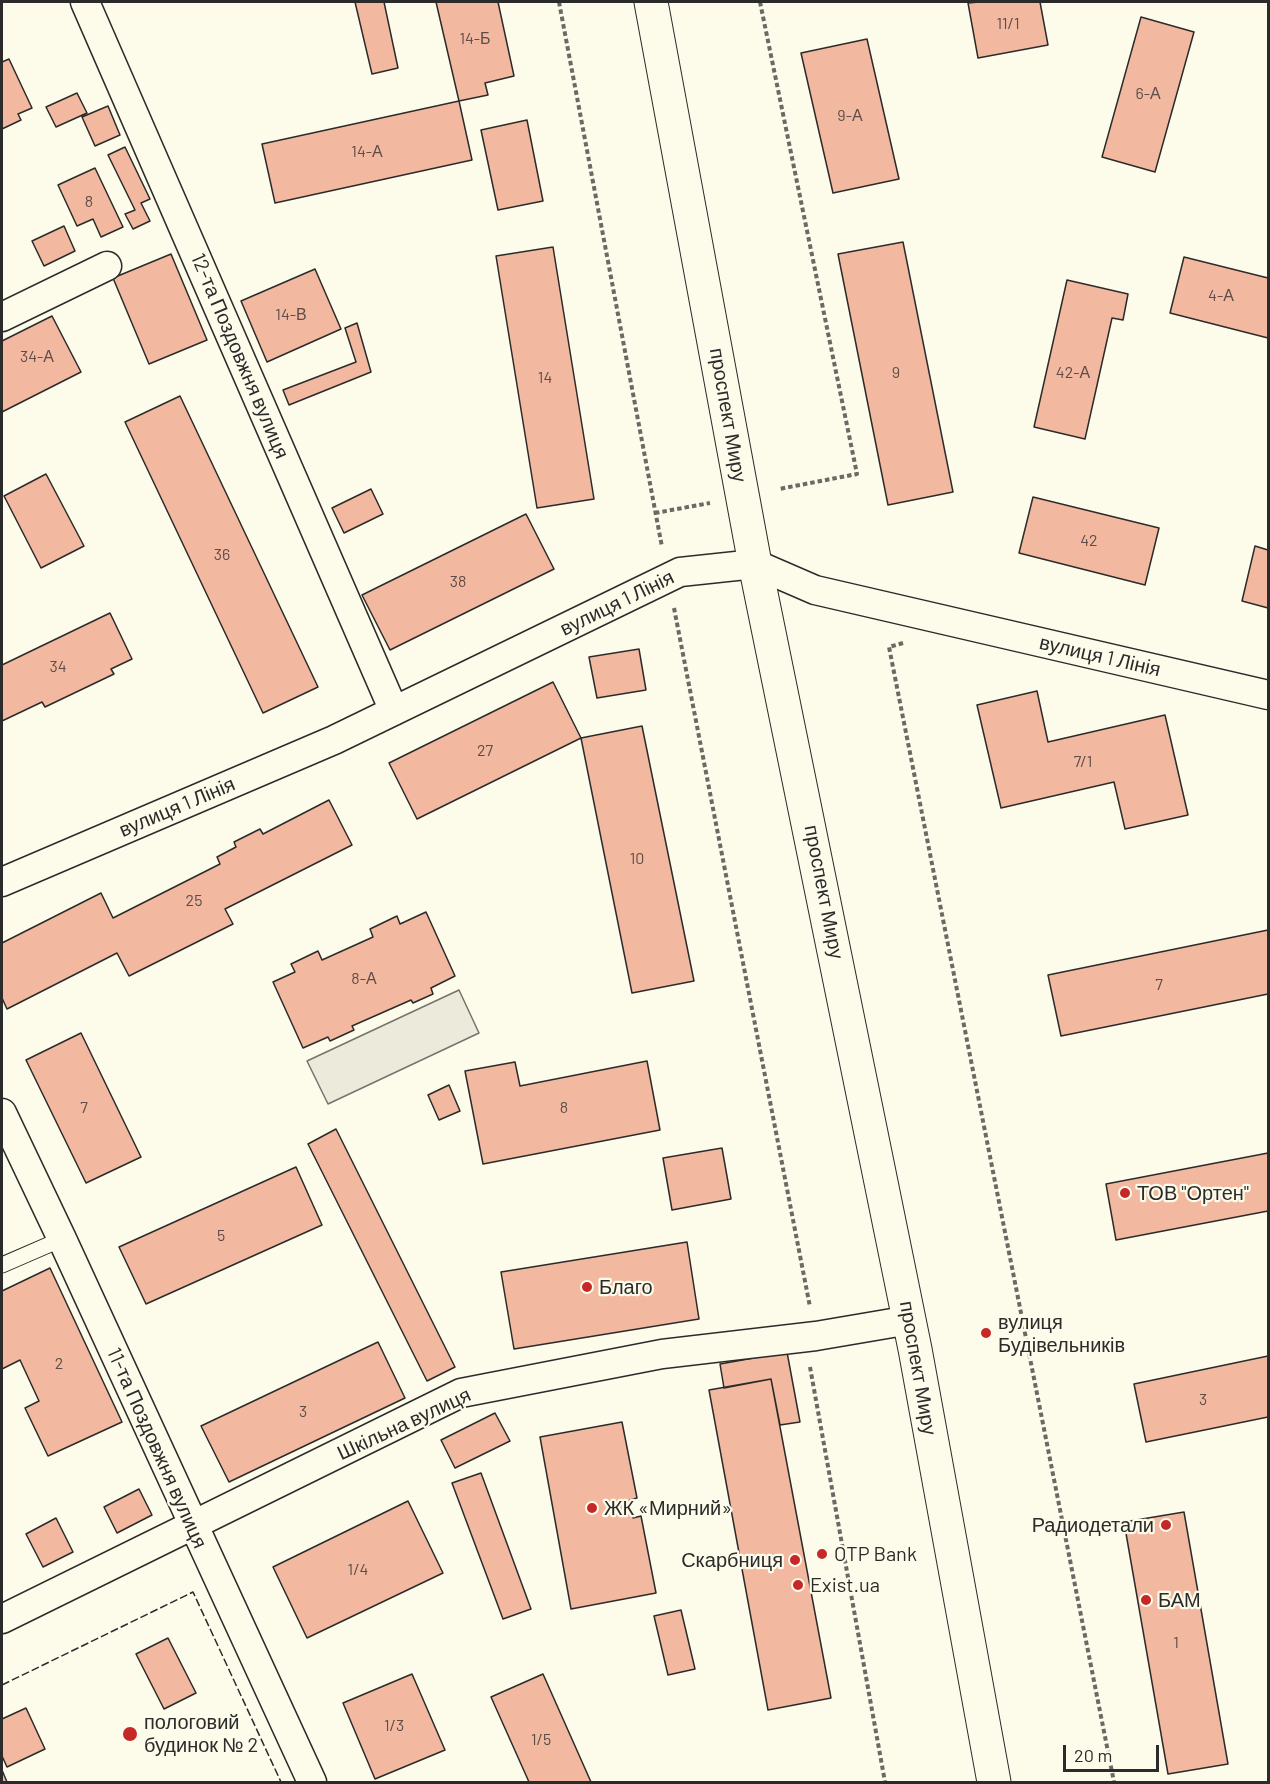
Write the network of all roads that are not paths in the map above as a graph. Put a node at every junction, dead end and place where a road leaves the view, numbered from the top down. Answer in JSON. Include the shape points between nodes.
{"nodes":[{"id":1,"x":85,"y":2,"type":"edge"},
{"id":2,"x":651,"y":2,"type":"edge"},
{"id":3,"x":107,"y":266,"type":"dead end"},
{"id":4,"x":2,"y":317,"type":"edge"},
{"id":5,"x":755,"y":564,"type":"junction"},
{"id":6,"x":1269,"y":695,"type":"edge"},
{"id":7,"x":394,"y":711,"type":"junction"},
{"id":8,"x":2,"y":882,"type":"edge"},
{"id":9,"x":2,"y":1113,"type":"edge"},
{"id":10,"x":62,"y":1239,"type":"junction"},
{"id":11,"x":2,"y":1265,"type":"edge"},
{"id":12,"x":910,"y":1320,"type":"junction"},
{"id":13,"x":193,"y":1526,"type":"junction"},
{"id":14,"x":2,"y":1619,"type":"edge"},
{"id":15,"x":312,"y":1782,"type":"edge"},
{"id":16,"x":994,"y":1782,"type":"edge"}],
"edges":[{"from":1,"to":7,"type":"street","name":"12-та Поздовжня вулиця"},
{"from":2,"to":5,"type":"main road","name":"проспект Миру"},
{"from":3,"to":4,"type":"street"},
{"from":5,"to":6,"type":"street","name":"вулиця 1 Лінія","via":[[815,590]]},
{"from":5,"to":7,"type":"street","name":"вулиця 1 Лінія","via":[[680,572]]},
{"from":5,"to":12,"type":"main road","name":"проспект Миру"},
{"from":7,"to":8,"type":"street","name":"вулиця 1 Лінія"},
{"from":9,"to":10,"type":"street","name":"11-та Поздовжня вулиця"},
{"from":10,"to":11,"type":"lane"},
{"from":10,"to":13,"type":"street","name":"11-та Поздовжня вулиця"},
{"from":12,"to":13,"type":"street","name":"Шкільна вулиця","via":[[816,1336],[662,1354],[461,1393]]},
{"from":12,"to":16,"type":"main road","name":"проспект Миру"},
{"from":13,"to":14,"type":"street","name":"Шкільна вулиця"},
{"from":13,"to":15,"type":"street","name":"11-та Поздовжня вулиця"}]}
